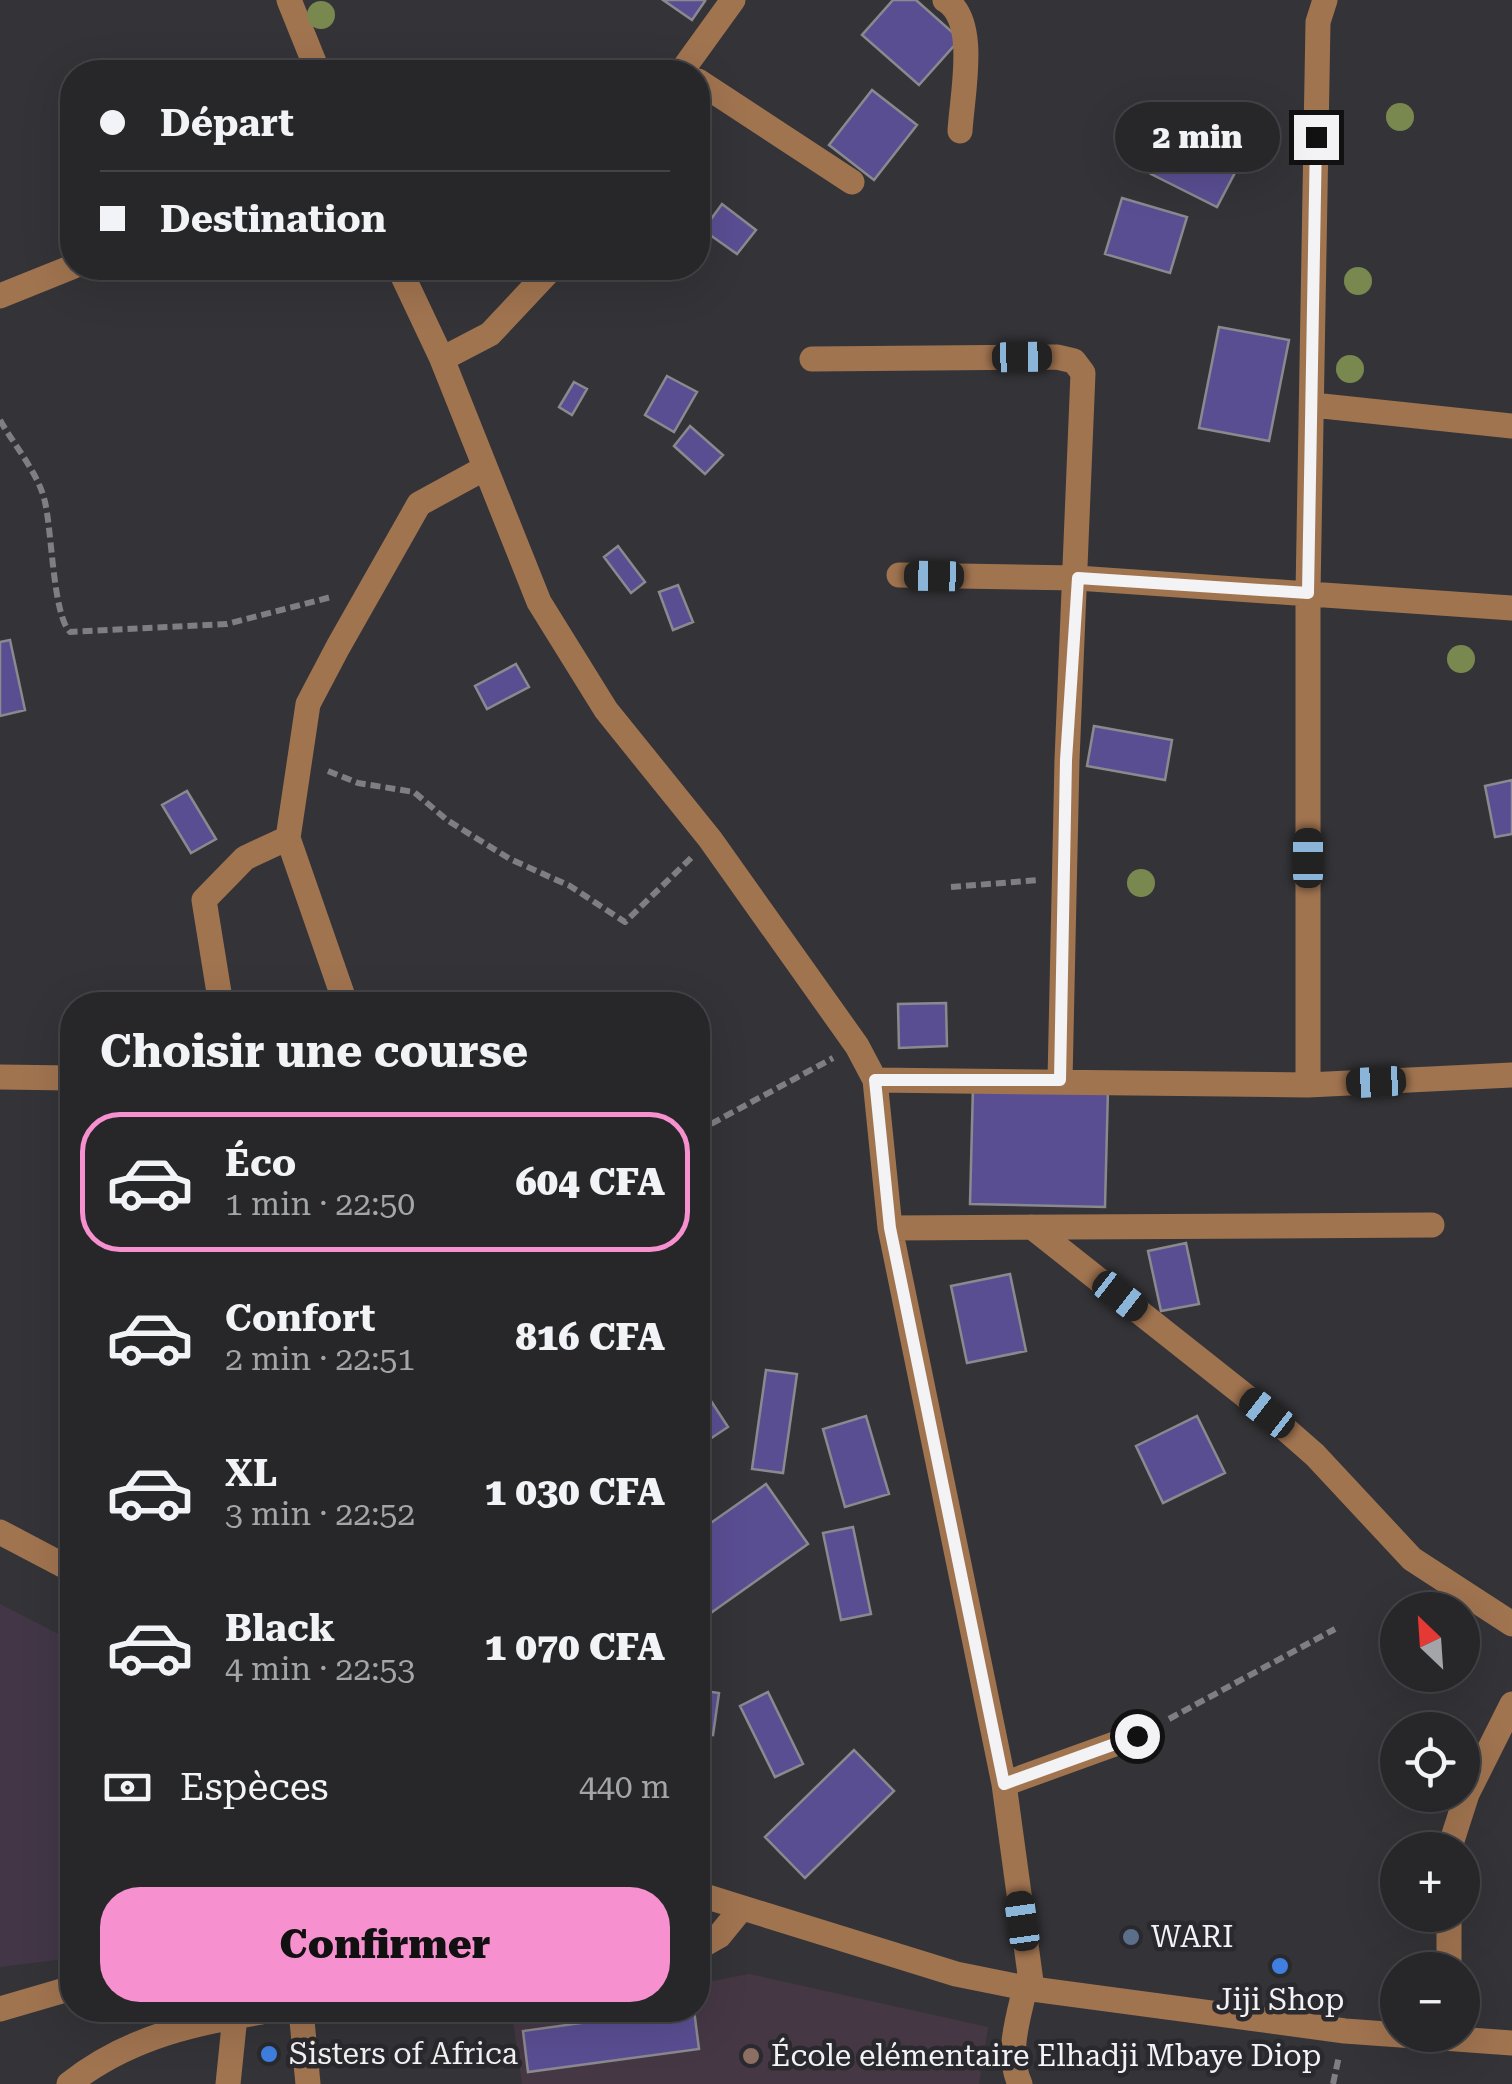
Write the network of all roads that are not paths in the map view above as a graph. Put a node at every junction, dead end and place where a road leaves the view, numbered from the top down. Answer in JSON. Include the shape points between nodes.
{"nodes":[{"id":1,"x":289,"y":0,"type":"edge"},
{"id":2,"x":734,"y":0,"type":"edge"},
{"id":3,"x":945,"y":0,"type":"edge"},
{"id":4,"x":1325,"y":0,"type":"edge"},
{"id":5,"x":313,"y":60,"type":"edge"},
{"id":6,"x":695,"y":60,"type":"edge"},
{"id":7,"x":710,"y":90,"type":"edge"},
{"id":8,"x":960,"y":130,"type":"dead end"},
{"id":9,"x":852,"y":182,"type":"dead end"},
{"id":10,"x":60,"y":272,"type":"edge"},
{"id":11,"x":406,"y":280,"type":"edge"},
{"id":12,"x":541,"y":280,"type":"edge"},
{"id":13,"x":0,"y":296,"type":"edge"},
{"id":14,"x":442,"y":359,"type":"junction"},
{"id":15,"x":812,"y":359,"type":"dead end"},
{"id":16,"x":1313,"y":405,"type":"junction"},
{"id":17,"x":1512,"y":426,"type":"edge"},
{"id":18,"x":486,"y":468,"type":"junction"},
{"id":19,"x":898,"y":575,"type":"dead end"},
{"id":20,"x":1078,"y":578,"type":"junction"},
{"id":21,"x":1308,"y":593,"type":"junction"},
{"id":22,"x":1512,"y":608,"type":"edge"},
{"id":23,"x":288,"y":838,"type":"junction"},
{"id":24,"x":218,"y":992,"type":"edge"},
{"id":25,"x":341,"y":992,"type":"edge"},
{"id":26,"x":1512,"y":1074,"type":"edge"},
{"id":27,"x":0,"y":1077,"type":"edge"},
{"id":28,"x":60,"y":1078,"type":"edge"},
{"id":29,"x":875,"y":1080,"type":"junction"},
{"id":30,"x":1060,"y":1080,"type":"junction"},
{"id":31,"x":1308,"y":1085,"type":"junction"},
{"id":32,"x":1432,"y":1225,"type":"dead end"},
{"id":33,"x":1032,"y":1227,"type":"junction"},
{"id":34,"x":890,"y":1228,"type":"junction"},
{"id":35,"x":0,"y":1532,"type":"edge"},
{"id":36,"x":60,"y":1564,"type":"edge"},
{"id":37,"x":1512,"y":1624,"type":"edge"},
{"id":38,"x":1512,"y":1704,"type":"edge"},
{"id":39,"x":1144,"y":1733,"type":"road end"},
{"id":40,"x":1004,"y":1784,"type":"junction"},
{"id":41,"x":1455,"y":1832,"type":"edge"},
{"id":42,"x":710,"y":1898,"type":"edge"},
{"id":43,"x":742,"y":1909,"type":"junction"},
{"id":44,"x":710,"y":1941,"type":"edge"},
{"id":45,"x":1028,"y":1989,"type":"junction"},
{"id":46,"x":60,"y":1992,"type":"edge"},
{"id":47,"x":0,"y":2009,"type":"edge"},
{"id":48,"x":209,"y":2022,"type":"edge"},
{"id":49,"x":234,"y":2022,"type":"edge"},
{"id":50,"x":303,"y":2022,"type":"edge"},
{"id":51,"x":1380,"y":2030,"type":"edge"},
{"id":52,"x":1480,"y":2040,"type":"edge"},
{"id":53,"x":1512,"y":2042,"type":"edge"},
{"id":54,"x":69,"y":2084,"type":"edge"},
{"id":55,"x":228,"y":2084,"type":"edge"},
{"id":56,"x":308,"y":2084,"type":"edge"},
{"id":57,"x":1020,"y":2084,"type":"edge"}],
"edges":[{"from":1,"to":5,"type":"street"},
{"from":2,"to":6,"type":"street"},
{"from":3,"to":8,"type":"street","via":[[966,25]]},
{"from":4,"to":16,"type":"street","via":[[1318,22]]},
{"from":7,"to":9,"type":"street"},
{"from":10,"to":13,"type":"street"},
{"from":11,"to":14,"type":"street"},
{"from":12,"to":14,"type":"street","via":[[490,334]]},
{"from":14,"to":18,"type":"street"},
{"from":15,"to":20,"type":"street","via":[[1074,361],[1083,373]]},
{"from":16,"to":17,"type":"street"},
{"from":16,"to":21,"type":"street"},
{"from":18,"to":23,"type":"street","via":[[419,504],[398,534],[308,704]]},
{"from":18,"to":29,"type":"street","via":[[540,602],[606,710],[710,839],[858,1046]]},
{"from":19,"to":20,"type":"street"},
{"from":20,"to":21,"type":"street"},
{"from":20,"to":30,"type":"street","via":[[1066,760]]},
{"from":21,"to":22,"type":"street"},
{"from":21,"to":31,"type":"street"},
{"from":23,"to":24,"type":"street","via":[[245,858],[204,900]]},
{"from":23,"to":25,"type":"street"},
{"from":26,"to":31,"type":"street"},
{"from":27,"to":28,"type":"street"},
{"from":29,"to":30,"type":"street"},
{"from":29,"to":34,"type":"street"},
{"from":30,"to":31,"type":"street"},
{"from":32,"to":33,"type":"street"},
{"from":33,"to":34,"type":"street"},
{"from":33,"to":37,"type":"street","via":[[1267,1413],[1412,1558]]},
{"from":34,"to":40,"type":"street"},
{"from":35,"to":36,"type":"street"},
{"from":38,"to":41,"type":"street"},
{"from":39,"to":40,"type":"street"},
{"from":40,"to":45,"type":"street"},
{"from":42,"to":43,"type":"street"},
{"from":43,"to":44,"type":"street"},
{"from":43,"to":45,"type":"street"},
{"from":45,"to":51,"type":"street"},
{"from":45,"to":57,"type":"street","via":[[1014,2034]]},
{"from":46,"to":47,"type":"street"},
{"from":48,"to":54,"type":"street","via":[[128,2047]]},
{"from":49,"to":55,"type":"street"},
{"from":50,"to":56,"type":"street"},
{"from":52,"to":53,"type":"street"}]}
